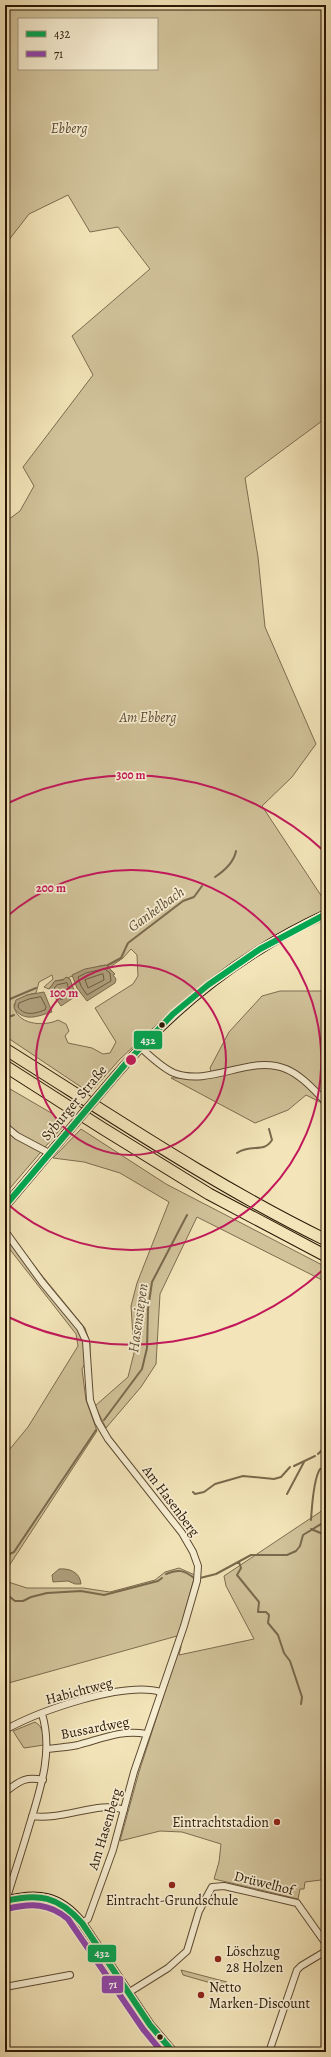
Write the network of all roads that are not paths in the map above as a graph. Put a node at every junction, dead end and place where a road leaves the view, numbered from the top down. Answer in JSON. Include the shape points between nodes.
{"nodes":[{"id":1,"x":326,"y":914,"type":"edge"},
{"id":2,"x":140,"y":1047,"type":"junction"},
{"id":3,"x":5,"y":1049,"type":"edge"},
{"id":4,"x":5,"y":1066,"type":"edge"},
{"id":5,"x":5,"y":1072,"type":"edge"},
{"id":6,"x":52,"y":1096,"type":"junction"},
{"id":7,"x":326,"y":1102,"type":"edge"},
{"id":8,"x":5,"y":1126,"type":"edge"},
{"id":9,"x":49,"y":1153,"type":"junction"},
{"id":10,"x":5,"y":1206,"type":"edge"},
{"id":11,"x":5,"y":1231,"type":"edge"},
{"id":12,"x":326,"y":1240,"type":"edge"},
{"id":13,"x":326,"y":1256,"type":"edge"},
{"id":14,"x":161,"y":1692,"type":"junction"},
{"id":15,"x":42,"y":1714,"type":"junction"},
{"id":16,"x":5,"y":1730,"type":"edge"},
{"id":17,"x":146,"y":1734,"type":"junction"},
{"id":18,"x":47,"y":1749,"type":"junction"},
{"id":19,"x":43,"y":1780,"type":"junction"},
{"id":20,"x":5,"y":1792,"type":"edge"},
{"id":21,"x":124,"y":1810,"type":"junction"},
{"id":22,"x":32,"y":1816,"type":"junction"},
{"id":23,"x":6,"y":1901,"type":"edge"},
{"id":24,"x":82,"y":1923,"type":"junction"},
{"id":25,"x":326,"y":1944,"type":"edge"},
{"id":26,"x":326,"y":1952,"type":"edge"},
{"id":27,"x":70,"y":1975,"type":"dead end"},
{"id":28,"x":5,"y":1987,"type":"edge"},
{"id":29,"x":128,"y":1993,"type":"junction"},
{"id":30,"x":173,"y":2052,"type":"edge"},
{"id":31,"x":269,"y":2052,"type":"edge"}],
"edges":[{"from":1,"to":2,"type":"street","name":"Syburger Straße","via":[[287,933],[233,966],[186,1002]]},
{"from":2,"to":7,"type":"street","via":[[170,1071],[180,1074],[199,1076],[254,1067],[280,1067],[298,1076]]},
{"from":2,"to":9,"type":"street","name":"Syburger Straße","bridge":true},
{"from":3,"to":12,"type":"highway","via":[[169,1152]]},
{"from":4,"to":6,"type":"highway"},
{"from":5,"to":6,"type":"highway"},
{"from":6,"to":13,"type":"highway","via":[[238,1210]]},
{"from":8,"to":9,"type":"street"},
{"from":9,"to":10,"type":"street","name":"Syburger Straße"},
{"from":11,"to":14,"type":"street","name":"Am Hasenberg","via":[[80,1328],[86,1342],[90,1400],[98,1422],[108,1439],[182,1533],[197,1562],[198,1573],[191,1603]]},
{"from":14,"to":15,"type":"street","name":"Habichtweg","via":[[147,1689],[99,1696]]},
{"from":14,"to":17,"type":"street","name":"Am Hasenberg"},
{"from":15,"to":16,"type":"street","name":"Habichtweg"},
{"from":15,"to":18,"type":"street"},
{"from":17,"to":18,"type":"street","name":"Bussardweg","via":[[139,1732],[114,1735]]},
{"from":17,"to":21,"type":"street","name":"Am Hasenberg"},
{"from":18,"to":19,"type":"street"},
{"from":19,"to":20,"type":"street","via":[[30,1777]]},
{"from":19,"to":22,"type":"street"},
{"from":21,"to":22,"type":"street","via":[[106,1807],[54,1817]]},
{"from":21,"to":24,"type":"street","name":"Am Hasenberg","via":[[113,1850],[88,1919]]},
{"from":22,"to":23,"type":"street"},
{"from":23,"to":24,"type":"street","via":[[30,1896],[46,1897],[69,1909]]},
{"from":24,"to":29,"type":"street"},
{"from":25,"to":29,"type":"street","name":"Drüwelhof","via":[[297,1903],[224,1886],[212,1887],[199,1911],[190,1945],[183,1956]]},
{"from":26,"to":31,"type":"street","via":[[297,1970]]},
{"from":27,"to":28,"type":"street"},
{"from":29,"to":30,"type":"street","via":[[155,2032]]}]}
